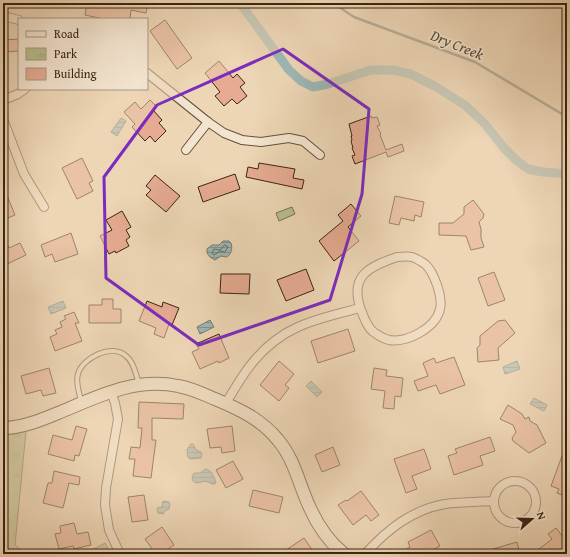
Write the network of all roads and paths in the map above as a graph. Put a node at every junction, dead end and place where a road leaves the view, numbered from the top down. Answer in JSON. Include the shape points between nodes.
{"nodes":[{"id":1,"x":3,"y":16,"type":"edge"},
{"id":2,"x":18,"y":20,"type":"edge"},
{"id":3,"x":148,"y":74,"type":"edge"},
{"id":4,"x":24,"y":90,"type":"edge"},
{"id":5,"x":3,"y":100,"type":"edge"},
{"id":6,"x":3,"y":119,"type":"edge"},
{"id":7,"x":208,"y":122,"type":"junction"},
{"id":8,"x":186,"y":150,"type":"dead end"},
{"id":9,"x":320,"y":155,"type":"dead end"},
{"id":10,"x":44,"y":207,"type":"dead end"},
{"id":11,"x":360,"y":308,"type":"junction"},
{"id":12,"x":139,"y":384,"type":"junction"},
{"id":13,"x":111,"y":392,"type":"junction"},
{"id":14,"x":226,"y":403,"type":"junction"},
{"id":15,"x":82,"y":404,"type":"junction"},
{"id":16,"x":3,"y":428,"type":"edge"},
{"id":17,"x":494,"y":501,"type":"junction"},
{"id":18,"x":120,"y":554,"type":"edge"},
{"id":19,"x":344,"y":554,"type":"edge"},
{"id":20,"x":365,"y":554,"type":"edge"}],
"edges":[{"from":1,"to":2,"type":"street"},
{"from":3,"to":7,"type":"street"},
{"from":4,"to":5,"type":"street"},
{"from":6,"to":10,"type":"street","via":[[24,174]]},
{"from":7,"to":8,"type":"street"},
{"from":7,"to":9,"type":"street","via":[[224,133],[242,140],[261,142],[290,138],[303,141]]},
{"from":11,"to":11,"type":"street","via":[[357,294],[359,281],[367,270],[396,257],[411,257],[425,264],[434,277],[440,296],[440,309],[432,324],[420,333],[405,338],[389,340],[374,333]]},
{"from":11,"to":14,"type":"street","via":[[312,321],[278,338],[252,362]]},
{"from":12,"to":13,"type":"street"},
{"from":12,"to":14,"type":"street","via":[[179,386]]},
{"from":12,"to":15,"type":"lane","via":[[126,355],[108,351],[98,354],[87,361],[78,373]]},
{"from":13,"to":15,"type":"street"},
{"from":13,"to":18,"type":"street","via":[[118,419],[105,505],[109,530]]},
{"from":14,"to":19,"type":"street","via":[[254,418],[278,440],[293,464],[309,508],[318,524]]},
{"from":15,"to":16,"type":"street","via":[[38,421]]},
{"from":17,"to":17,"type":"street","via":[[499,488],[511,481],[518,481],[534,492],[536,506],[529,518],[517,524],[503,520],[498,515]]},
{"from":17,"to":20,"type":"street","via":[[444,504],[415,513],[390,529]]}]}
